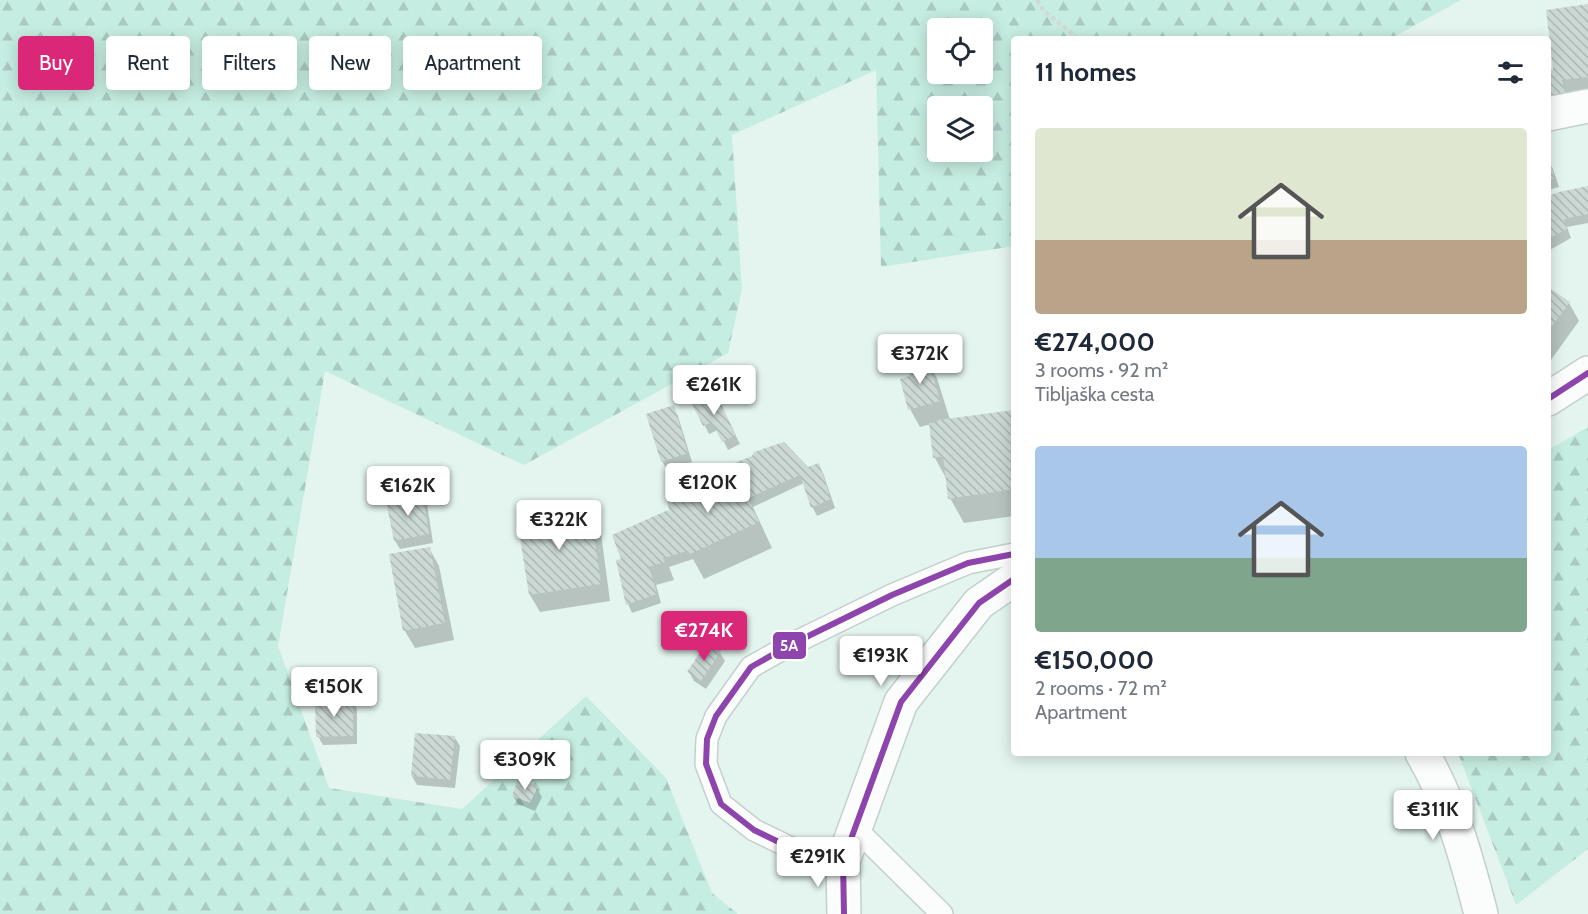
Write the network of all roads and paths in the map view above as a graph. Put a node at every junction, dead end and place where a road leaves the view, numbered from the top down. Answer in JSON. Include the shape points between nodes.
{"nodes":[{"id":1,"x":1037,"y":0,"type":"edge"},
{"id":2,"x":1075,"y":36,"type":"edge"},
{"id":3,"x":1588,"y":106,"type":"edge"},
{"id":4,"x":1551,"y":113,"type":"edge"},
{"id":5,"x":1588,"y":373,"type":"edge"},
{"id":6,"x":1551,"y":397,"type":"edge"},
{"id":7,"x":1011,"y":555,"type":"edge"},
{"id":8,"x":1011,"y":581,"type":"edge"},
{"id":9,"x":1424,"y":756,"type":"edge"},
{"id":10,"x":855,"y":828,"type":"junction"},
{"id":11,"x":843,"y":861,"type":"junction"},
{"id":12,"x":844,"y":914,"type":"edge"},
{"id":13,"x":942,"y":914,"type":"edge"},
{"id":14,"x":1481,"y":914,"type":"edge"}],
"edges":[{"from":1,"to":2,"type":"path","via":[[1044,11]]},
{"from":3,"to":4,"type":"street"},
{"from":5,"to":6,"type":"street"},
{"from":7,"to":11,"type":"lane","via":[[968,563],[790,645],[751,667],[716,716],[707,739],[706,764],[721,804],[754,830],[791,848]]},
{"from":8,"to":10,"type":"street","via":[[979,603],[901,702]]},
{"from":9,"to":14,"type":"street","via":[[1435,774],[1465,852]]},
{"from":10,"to":11,"type":"street"},
{"from":10,"to":13,"type":"lane"},
{"from":11,"to":12,"type":"street"}]}
